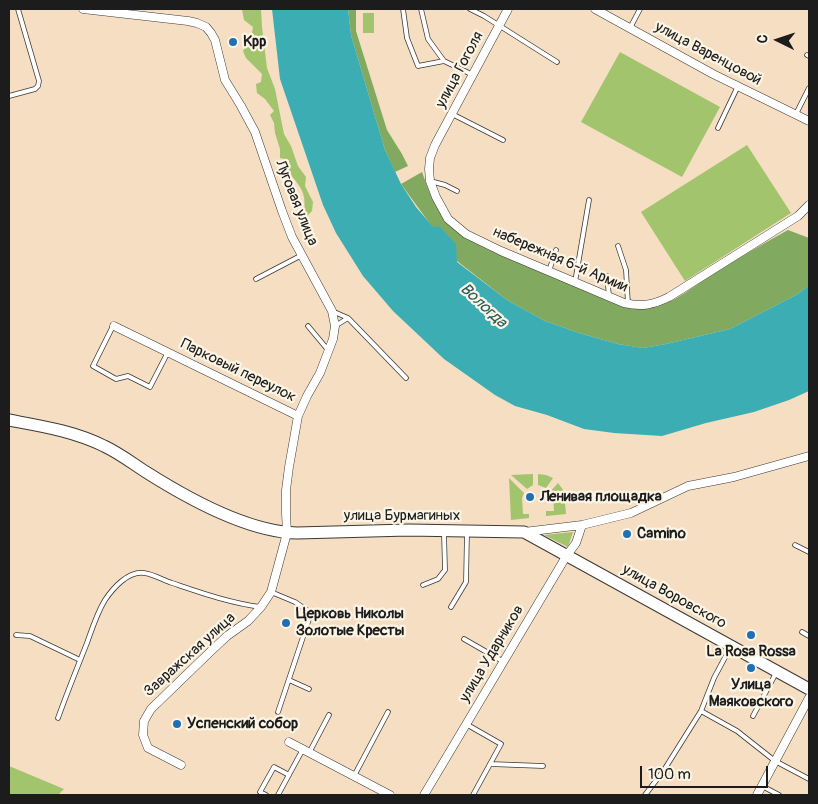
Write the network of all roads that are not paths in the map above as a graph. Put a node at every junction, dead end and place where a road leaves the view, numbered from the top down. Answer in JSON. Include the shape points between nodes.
{"nodes":[{"id":1,"x":18,"y":9,"type":"edge"},
{"id":2,"x":83,"y":9,"type":"edge"},
{"id":3,"x":403,"y":9,"type":"edge"},
{"id":4,"x":421,"y":9,"type":"edge"},
{"id":5,"x":470,"y":9,"type":"edge"},
{"id":6,"x":508,"y":9,"type":"edge"},
{"id":7,"x":595,"y":9,"type":"edge"},
{"id":8,"x":640,"y":9,"type":"edge"},
{"id":9,"x":138,"y":12,"type":"edge"},
{"id":10,"x":499,"y":26,"type":"junction"},
{"id":11,"x":630,"y":28,"type":"junction"},
{"id":12,"x":444,"y":60,"type":"junction"},
{"id":13,"x":557,"y":62,"type":"dead end"},
{"id":14,"x":473,"y":75,"type":"junction"},
{"id":15,"x":738,"y":86,"type":"junction"},
{"id":16,"x":809,"y":88,"type":"edge"},
{"id":17,"x":9,"y":96,"type":"edge"},
{"id":18,"x":452,"y":114,"type":"junction"},
{"id":19,"x":796,"y":114,"type":"junction"},
{"id":20,"x":809,"y":121,"type":"edge"},
{"id":21,"x":718,"y":128,"type":"dead end"},
{"id":22,"x":503,"y":140,"type":"dead end"},
{"id":23,"x":435,"y":145,"type":"joint"},
{"id":24,"x":430,"y":181,"type":"junction"},
{"id":25,"x":457,"y":192,"type":"dead end"},
{"id":26,"x":590,"y":200,"type":"dead end"},
{"id":27,"x":809,"y":205,"type":"edge"},
{"id":28,"x":618,"y":246,"type":"dead end"},
{"id":29,"x":556,"y":250,"type":"dead end"},
{"id":30,"x":302,"y":255,"type":"junction"},
{"id":31,"x":549,"y":272,"type":"junction"},
{"id":32,"x":607,"y":276,"type":"dead end"},
{"id":33,"x":256,"y":279,"type":"dead end"},
{"id":34,"x":575,"y":282,"type":"junction"},
{"id":35,"x":609,"y":296,"type":"junction"},
{"id":36,"x":628,"y":304,"type":"junction"},
{"id":37,"x":332,"y":311,"type":"junction"},
{"id":38,"x":348,"y":318,"type":"junction"},
{"id":39,"x":114,"y":326,"type":"joint"},
{"id":40,"x":308,"y":326,"type":"dead end"},
{"id":41,"x":335,"y":326,"type":"junction"},
{"id":42,"x":168,"y":352,"type":"junction"},
{"id":43,"x":329,"y":352,"type":"junction"},
{"id":44,"x":406,"y":378,"type":"dead end"},
{"id":45,"x":298,"y":416,"type":"junction"},
{"id":46,"x":9,"y":420,"type":"edge"},
{"id":47,"x":809,"y":456,"type":"edge"},
{"id":48,"x":582,"y":525,"type":"junction"},
{"id":49,"x":444,"y":530,"type":"junction"},
{"id":50,"x":467,"y":531,"type":"junction"},
{"id":51,"x":287,"y":532,"type":"junction"},
{"id":52,"x":524,"y":532,"type":"junction"},
{"id":53,"x":796,"y":545,"type":"dead end"},
{"id":54,"x":809,"y":552,"type":"edge"},
{"id":55,"x":567,"y":556,"type":"junction"},
{"id":56,"x":423,"y":585,"type":"dead end"},
{"id":57,"x":271,"y":592,"type":"junction"},
{"id":58,"x":261,"y":607,"type":"junction"},
{"id":59,"x":451,"y":607,"type":"dead end"},
{"id":60,"x":802,"y":632,"type":"dead end"},
{"id":61,"x":16,"y":635,"type":"dead end"},
{"id":62,"x":809,"y":636,"type":"edge"},
{"id":63,"x":464,"y":639,"type":"dead end"},
{"id":64,"x":731,"y":646,"type":"junction"},
{"id":65,"x":80,"y":660,"type":"junction"},
{"id":66,"x":504,"y":662,"type":"junction"},
{"id":67,"x":777,"y":671,"type":"junction"},
{"id":68,"x":289,"y":680,"type":"junction"},
{"id":69,"x":309,"y":689,"type":"dead end"},
{"id":70,"x":809,"y":689,"type":"edge"},
{"id":71,"x":809,"y":698,"type":"edge"},
{"id":72,"x":701,"y":710,"type":"junction"},
{"id":73,"x":278,"y":712,"type":"dead end"},
{"id":74,"x":388,"y":712,"type":"dead end"},
{"id":75,"x":328,"y":716,"type":"dead end"},
{"id":76,"x":752,"y":716,"type":"dead end"},
{"id":77,"x":58,"y":718,"type":"dead end"},
{"id":78,"x":466,"y":724,"type":"junction"},
{"id":79,"x":289,"y":742,"type":"dead end"},
{"id":80,"x":306,"y":751,"type":"junction"},
{"id":81,"x":775,"y":761,"type":"junction"},
{"id":82,"x":490,"y":764,"type":"junction"},
{"id":83,"x":181,"y":765,"type":"dead end"},
{"id":84,"x":543,"y":766,"type":"dead end"},
{"id":85,"x":289,"y":775,"type":"junction"},
{"id":86,"x":354,"y":776,"type":"junction"},
{"id":87,"x":809,"y":779,"type":"edge"},
{"id":88,"x":762,"y":786,"type":"junction"},
{"id":89,"x":266,"y":795,"type":"edge"},
{"id":90,"x":278,"y":795,"type":"edge"},
{"id":91,"x":390,"y":795,"type":"edge"},
{"id":92,"x":424,"y":795,"type":"edge"},
{"id":93,"x":473,"y":795,"type":"edge"},
{"id":94,"x":645,"y":795,"type":"edge"},
{"id":95,"x":757,"y":795,"type":"edge"},
{"id":96,"x":779,"y":795,"type":"edge"}],
"edges":[{"from":1,"to":17,"type":"lane","via":[[39,84],[35,89]]},
{"from":2,"to":9,"type":"street"},
{"from":3,"to":12,"type":"lane","via":[[407,38],[418,66]]},
{"from":4,"to":12,"type":"lane","via":[[428,39]]},
{"from":5,"to":10,"type":"lane"},
{"from":6,"to":10,"type":"street","name":"улица Гоголя"},
{"from":7,"to":11,"type":"street","name":"улица Варенцовой"},
{"from":8,"to":11,"type":"lane"},
{"from":9,"to":30,"type":"street","name":"Луговая улица","via":[[188,21],[211,33],[226,80],[255,132],[282,211]]},
{"from":10,"to":13,"type":"lane"},
{"from":10,"to":14,"type":"street","name":"улица Гоголя"},
{"from":11,"to":15,"type":"street","name":"улица Варенцовой"},
{"from":12,"to":14,"type":"lane"},
{"from":14,"to":18,"type":"street","name":"улица Гоголя"},
{"from":15,"to":19,"type":"street","name":"улица Варенцовой"},
{"from":15,"to":21,"type":"lane"},
{"from":16,"to":19,"type":"lane"},
{"from":18,"to":22,"type":"lane"},
{"from":18,"to":23,"type":"street","name":"улица Гоголя"},
{"from":19,"to":20,"type":"street","name":"улица Варенцовой"},
{"from":23,"to":24,"type":"street","name":"набережная 6-й Армии","via":[[430,158]]},
{"from":24,"to":25,"type":"lane"},
{"from":24,"to":31,"type":"street","name":"набережная 6-й Армии","via":[[448,219],[466,234]]},
{"from":26,"to":34,"type":"lane"},
{"from":27,"to":36,"type":"street","name":"набережная 6-й Армии","via":[[798,216],[669,297],[645,306]]},
{"from":28,"to":36,"type":"lane","via":[[626,270]]},
{"from":29,"to":31,"type":"lane"},
{"from":30,"to":33,"type":"lane"},
{"from":30,"to":37,"type":"street","name":"Луговая улица"},
{"from":31,"to":34,"type":"street","name":"набережная 6-й Армии"},
{"from":32,"to":35,"type":"lane"},
{"from":34,"to":35,"type":"street","name":"набережная 6-й Армии"},
{"from":35,"to":36,"type":"street","name":"набережная 6-й Армии"},
{"from":37,"to":38,"type":"lane"},
{"from":37,"to":41,"type":"street","name":"Луговая улица"},
{"from":38,"to":41,"type":"lane"},
{"from":38,"to":44,"type":"lane"},
{"from":39,"to":42,"type":"street","name":"Парковый переулок"},
{"from":39,"to":42,"type":"lane","via":[[93,366],[116,378],[128,376],[150,387]]},
{"from":40,"to":43,"type":"lane"},
{"from":41,"to":43,"type":"street","name":"Луговая улица"},
{"from":42,"to":45,"type":"street","name":"Парковый переулок"},
{"from":43,"to":45,"type":"street","name":"Луговая улица"},
{"from":45,"to":51,"type":"street","name":"Парковый переулок","via":[[286,490]]},
{"from":46,"to":51,"type":"street","name":"улица Бурмагиных","via":[[87,438],[213,509],[240,521]]},
{"from":47,"to":48,"type":"street","name":"улица Бурмагиных","via":[[688,486],[631,512]]},
{"from":48,"to":52,"type":"street","name":"улица Бурмагиных"},
{"from":48,"to":55,"type":"street","name":"улица Ударников"},
{"from":49,"to":50,"type":"street","name":"улица Бурмагиных"},
{"from":49,"to":51,"type":"street","name":"улица Бурмагиных"},
{"from":49,"to":56,"type":"lane","via":[[445,570],[438,579]]},
{"from":50,"to":52,"type":"street","name":"улица Бурмагиных"},
{"from":50,"to":59,"type":"lane","via":[[466,582]]},
{"from":51,"to":57,"type":"street","name":"Завражская улица"},
{"from":52,"to":55,"type":"street","name":"улица Воровского"},
{"from":53,"to":54,"type":"lane"},
{"from":55,"to":64,"type":"street","name":"улица Воровского"},
{"from":55,"to":66,"type":"street","name":"улица Ударников"},
{"from":57,"to":58,"type":"street","name":"Завражская улица"},
{"from":57,"to":68,"type":"lane","via":[[311,614]]},
{"from":58,"to":65,"type":"lane","name":"Завражская улица","via":[[223,600],[145,573],[136,573],[114,588],[104,601]]},
{"from":58,"to":83,"type":"street","name":"Завражская улица","via":[[151,709],[144,721],[143,735],[148,748]]},
{"from":60,"to":62,"type":"lane"},
{"from":61,"to":65,"type":"lane","via":[[30,636]]},
{"from":63,"to":66,"type":"lane"},
{"from":64,"to":67,"type":"street","name":"улица Воровского"},
{"from":64,"to":72,"type":"lane"},
{"from":65,"to":77,"type":"lane","name":"Завражская улица"},
{"from":66,"to":78,"type":"street","name":"улица Ударников"},
{"from":67,"to":70,"type":"street","name":"улица Воровского"},
{"from":67,"to":76,"type":"lane"},
{"from":68,"to":69,"type":"lane"},
{"from":68,"to":73,"type":"lane"},
{"from":71,"to":81,"type":"street"},
{"from":72,"to":81,"type":"lane","via":[[737,731]]},
{"from":72,"to":94,"type":"lane"},
{"from":74,"to":86,"type":"lane"},
{"from":75,"to":80,"type":"lane"},
{"from":78,"to":82,"type":"lane","via":[[501,744]]},
{"from":78,"to":92,"type":"street","name":"улица Ударников"},
{"from":79,"to":80,"type":"street"},
{"from":80,"to":85,"type":"lane"},
{"from":80,"to":86,"type":"street"},
{"from":81,"to":87,"type":"lane"},
{"from":81,"to":88,"type":"street"},
{"from":82,"to":84,"type":"lane"},
{"from":82,"to":93,"type":"lane"},
{"from":85,"to":89,"type":"lane","via":[[274,767],[260,792]]},
{"from":85,"to":90,"type":"lane"},
{"from":86,"to":91,"type":"street"},
{"from":88,"to":95,"type":"street"},
{"from":88,"to":96,"type":"lane"}]}
